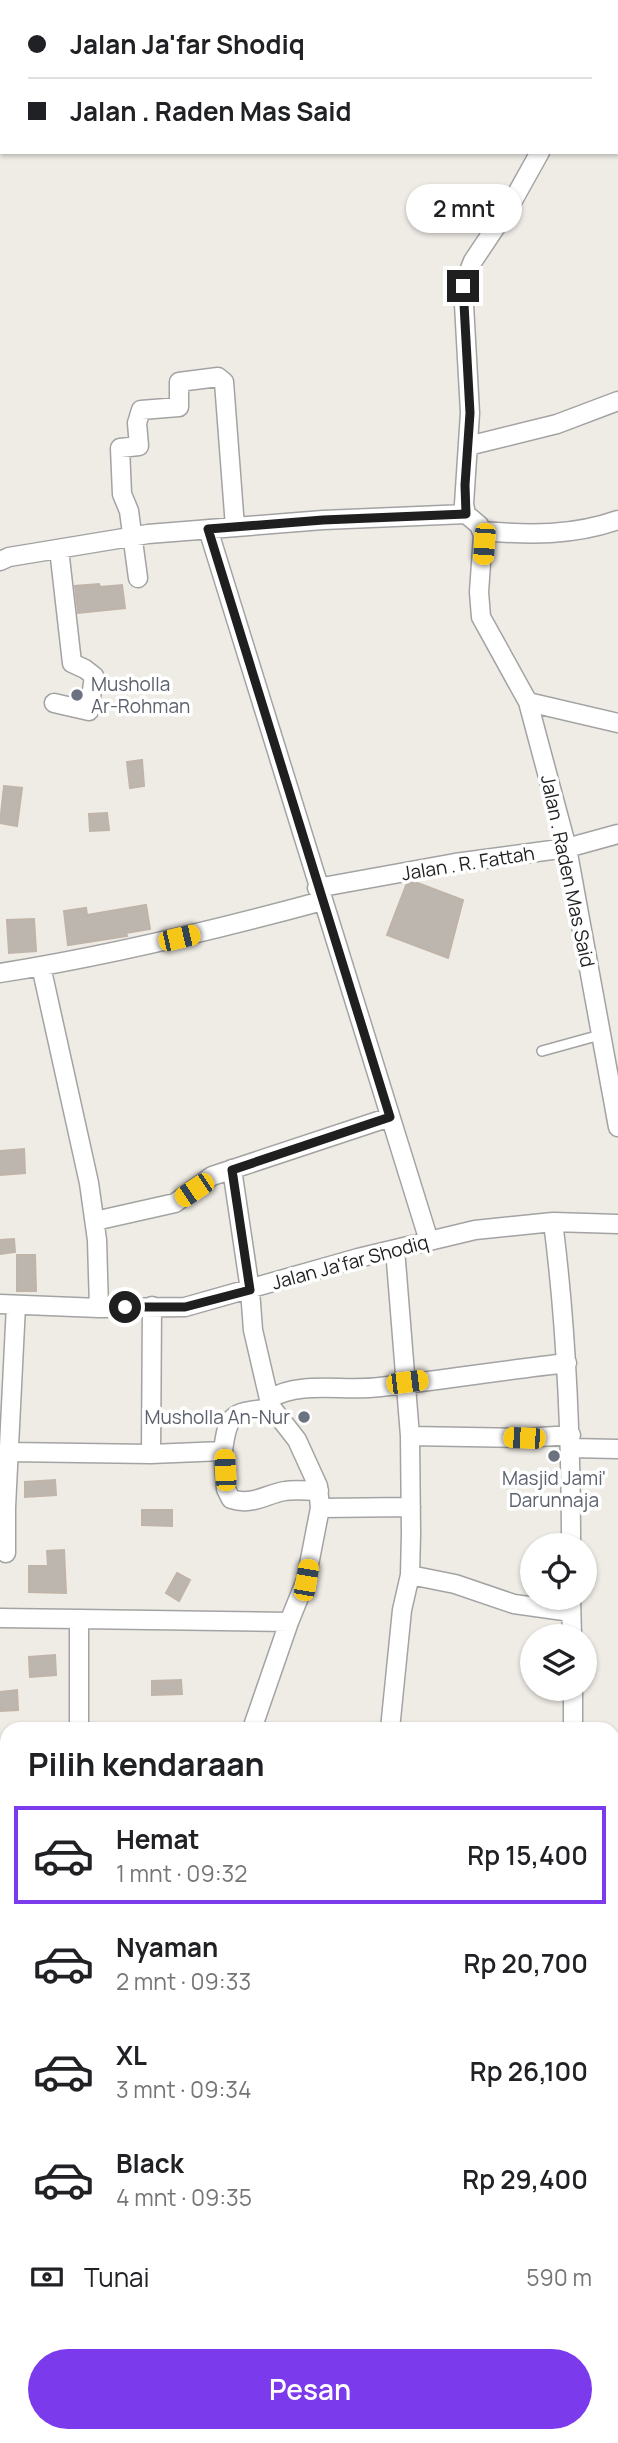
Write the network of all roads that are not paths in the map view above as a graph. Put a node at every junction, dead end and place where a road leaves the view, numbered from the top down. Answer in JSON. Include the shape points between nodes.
{"nodes":[{"id":1,"x":539,"y":154,"type":"edge"},
{"id":2,"x":618,"y":401,"type":"edge"},
{"id":3,"x":468,"y":446,"type":"junction"},
{"id":4,"x":466,"y":514,"type":"junction"},
{"id":5,"x":618,"y":520,"type":"edge"},
{"id":6,"x":235,"y":527,"type":"junction"},
{"id":7,"x":208,"y":529,"type":"junction"},
{"id":8,"x":482,"y":531,"type":"junction"},
{"id":9,"x":132,"y":537,"type":"junction"},
{"id":10,"x":59,"y":549,"type":"junction"},
{"id":11,"x":0,"y":561,"type":"edge"},
{"id":12,"x":138,"y":578,"type":"dead end"},
{"id":13,"x":527,"y":702,"type":"junction"},
{"id":14,"x":54,"y":703,"type":"dead end"},
{"id":15,"x":618,"y":723,"type":"edge"},
{"id":16,"x":618,"y":834,"type":"edge"},
{"id":17,"x":568,"y":848,"type":"junction"},
{"id":18,"x":320,"y":895,"type":"junction"},
{"id":19,"x":41,"y":966,"type":"junction"},
{"id":20,"x":0,"y":973,"type":"edge"},
{"id":21,"x":600,"y":1035,"type":"junction"},
{"id":22,"x":542,"y":1051,"type":"dead end"},
{"id":23,"x":390,"y":1117,"type":"junction"},
{"id":24,"x":618,"y":1127,"type":"edge"},
{"id":25,"x":232,"y":1170,"type":"junction"},
{"id":26,"x":94,"y":1221,"type":"junction"},
{"id":27,"x":553,"y":1222,"type":"junction"},
{"id":28,"x":618,"y":1224,"type":"edge"},
{"id":29,"x":429,"y":1241,"type":"junction"},
{"id":30,"x":395,"y":1249,"type":"junction"},
{"id":31,"x":250,"y":1290,"type":"junction"},
{"id":32,"x":8,"y":1304,"type":"edge"},
{"id":33,"x":152,"y":1306,"type":"junction"},
{"id":34,"x":99,"y":1308,"type":"junction"},
{"id":35,"x":567,"y":1363,"type":"junction"},
{"id":36,"x":407,"y":1382,"type":"junction"},
{"id":37,"x":5,"y":1392,"type":"edge"},
{"id":38,"x":271,"y":1404,"type":"junction"},
{"id":39,"x":411,"y":1436,"type":"junction"},
{"id":40,"x":571,"y":1442,"type":"junction"},
{"id":41,"x":618,"y":1450,"type":"edge"},
{"id":42,"x":223,"y":1451,"type":"junction"},
{"id":43,"x":9,"y":1452,"type":"junction"},
{"id":44,"x":151,"y":1454,"type":"junction"},
{"id":45,"x":319,"y":1500,"type":"junction"},
{"id":46,"x":3,"y":1507,"type":"edge"},
{"id":47,"x":411,"y":1507,"type":"junction"},
{"id":48,"x":571,"y":1533,"type":"edge"},
{"id":49,"x":6,"y":1553,"type":"dead end"},
{"id":50,"x":410,"y":1575,"type":"junction"},
{"id":51,"x":520,"y":1604,"type":"edge"},
{"id":52,"x":0,"y":1618,"type":"edge"},
{"id":53,"x":79,"y":1619,"type":"junction"},
{"id":54,"x":289,"y":1622,"type":"junction"},
{"id":55,"x":573,"y":1701,"type":"edge"},
{"id":56,"x":79,"y":1722,"type":"edge"},
{"id":57,"x":254,"y":1722,"type":"edge"},
{"id":58,"x":391,"y":1722,"type":"edge"},
{"id":59,"x":573,"y":1722,"type":"edge"}],
"edges":[{"from":1,"to":3,"type":"street","via":[[473,261],[463,286]]},
{"from":2,"to":3,"type":"street","via":[[557,424]]},
{"from":3,"to":4,"type":"street"},
{"from":4,"to":6,"type":"street"},
{"from":4,"to":8,"type":"street"},
{"from":5,"to":8,"type":"street","via":[[556,534]]},
{"from":6,"to":7,"type":"street"},
{"from":6,"to":9,"type":"street","via":[[224,382],[218,377],[179,382],[179,407],[141,410],[139,446],[120,447],[122,494]]},
{"from":7,"to":9,"type":"street"},
{"from":7,"to":18,"type":"street"},
{"from":8,"to":13,"type":"street","name":"Jalan . Raden Mas Said","via":[[481,617]]},
{"from":9,"to":10,"type":"street"},
{"from":9,"to":12,"type":"street"},
{"from":10,"to":11,"type":"street"},
{"from":10,"to":14,"type":"street","via":[[72,663],[94,676],[89,711]]},
{"from":13,"to":15,"type":"street"},
{"from":13,"to":17,"type":"street","name":"Jalan . Raden Mas Said"},
{"from":16,"to":17,"type":"street","name":"Jalan . R. Fattah"},
{"from":17,"to":18,"type":"street","name":"Jalan . R. Fattah","via":[[455,863]]},
{"from":17,"to":21,"type":"street","name":"Jalan . Raden Mas Said"},
{"from":18,"to":19,"type":"street","name":"Jalan . R. Fattah","via":[[226,928]]},
{"from":18,"to":23,"type":"street"},
{"from":19,"to":20,"type":"street","name":"Jalan . R. Fattah"},
{"from":19,"to":26,"type":"street"},
{"from":21,"to":22,"type":"lane"},
{"from":21,"to":24,"type":"street","name":"Jalan . Raden Mas Said"},
{"from":23,"to":25,"type":"street"},
{"from":23,"to":29,"type":"street"},
{"from":25,"to":26,"type":"street","via":[[212,1176],[175,1203]]},
{"from":25,"to":31,"type":"street"},
{"from":26,"to":34,"type":"street"},
{"from":27,"to":28,"type":"street","name":"Jalan Ja'far Shodiq"},
{"from":27,"to":29,"type":"street","name":"Jalan Ja'far Shodiq","via":[[475,1230]]},
{"from":27,"to":35,"type":"street"},
{"from":29,"to":30,"type":"street","name":"Jalan Ja'far Shodiq"},
{"from":30,"to":31,"type":"street","name":"Jalan Ja'far Shodiq"},
{"from":30,"to":36,"type":"street"},
{"from":31,"to":33,"type":"street","name":"Jalan Ja'far Shodiq","via":[[185,1307]]},
{"from":31,"to":38,"type":"street","via":[[253,1330]]},
{"from":32,"to":34,"type":"street","name":"Jalan Ja'far Shodiq"},
{"from":32,"to":37,"type":"street"},
{"from":33,"to":34,"type":"street","name":"Jalan Ja'far Shodiq"},
{"from":33,"to":44,"type":"street"},
{"from":35,"to":36,"type":"street"},
{"from":35,"to":40,"type":"street"},
{"from":36,"to":38,"type":"street","via":[[378,1388],[296,1389],[281,1392]]},
{"from":36,"to":39,"type":"street"},
{"from":37,"to":43,"type":"street"},
{"from":38,"to":42,"type":"street","via":[[231,1418]]},
{"from":38,"to":45,"type":"street","via":[[297,1440]]},
{"from":39,"to":40,"type":"street"},
{"from":39,"to":47,"type":"street"},
{"from":40,"to":41,"type":"street"},
{"from":40,"to":48,"type":"street"},
{"from":42,"to":44,"type":"street"},
{"from":42,"to":45,"type":"street","via":[[231,1499],[268,1498],[282,1491]]},
{"from":43,"to":44,"type":"street"},
{"from":43,"to":46,"type":"street"},
{"from":45,"to":47,"type":"street"},
{"from":45,"to":54,"type":"street","via":[[306,1580]]},
{"from":46,"to":49,"type":"street"},
{"from":47,"to":50,"type":"street"},
{"from":50,"to":51,"type":"street"},
{"from":50,"to":58,"type":"street"},
{"from":52,"to":53,"type":"street"},
{"from":53,"to":54,"type":"street"},
{"from":53,"to":56,"type":"street"},
{"from":54,"to":57,"type":"street"},
{"from":55,"to":59,"type":"street"}]}
